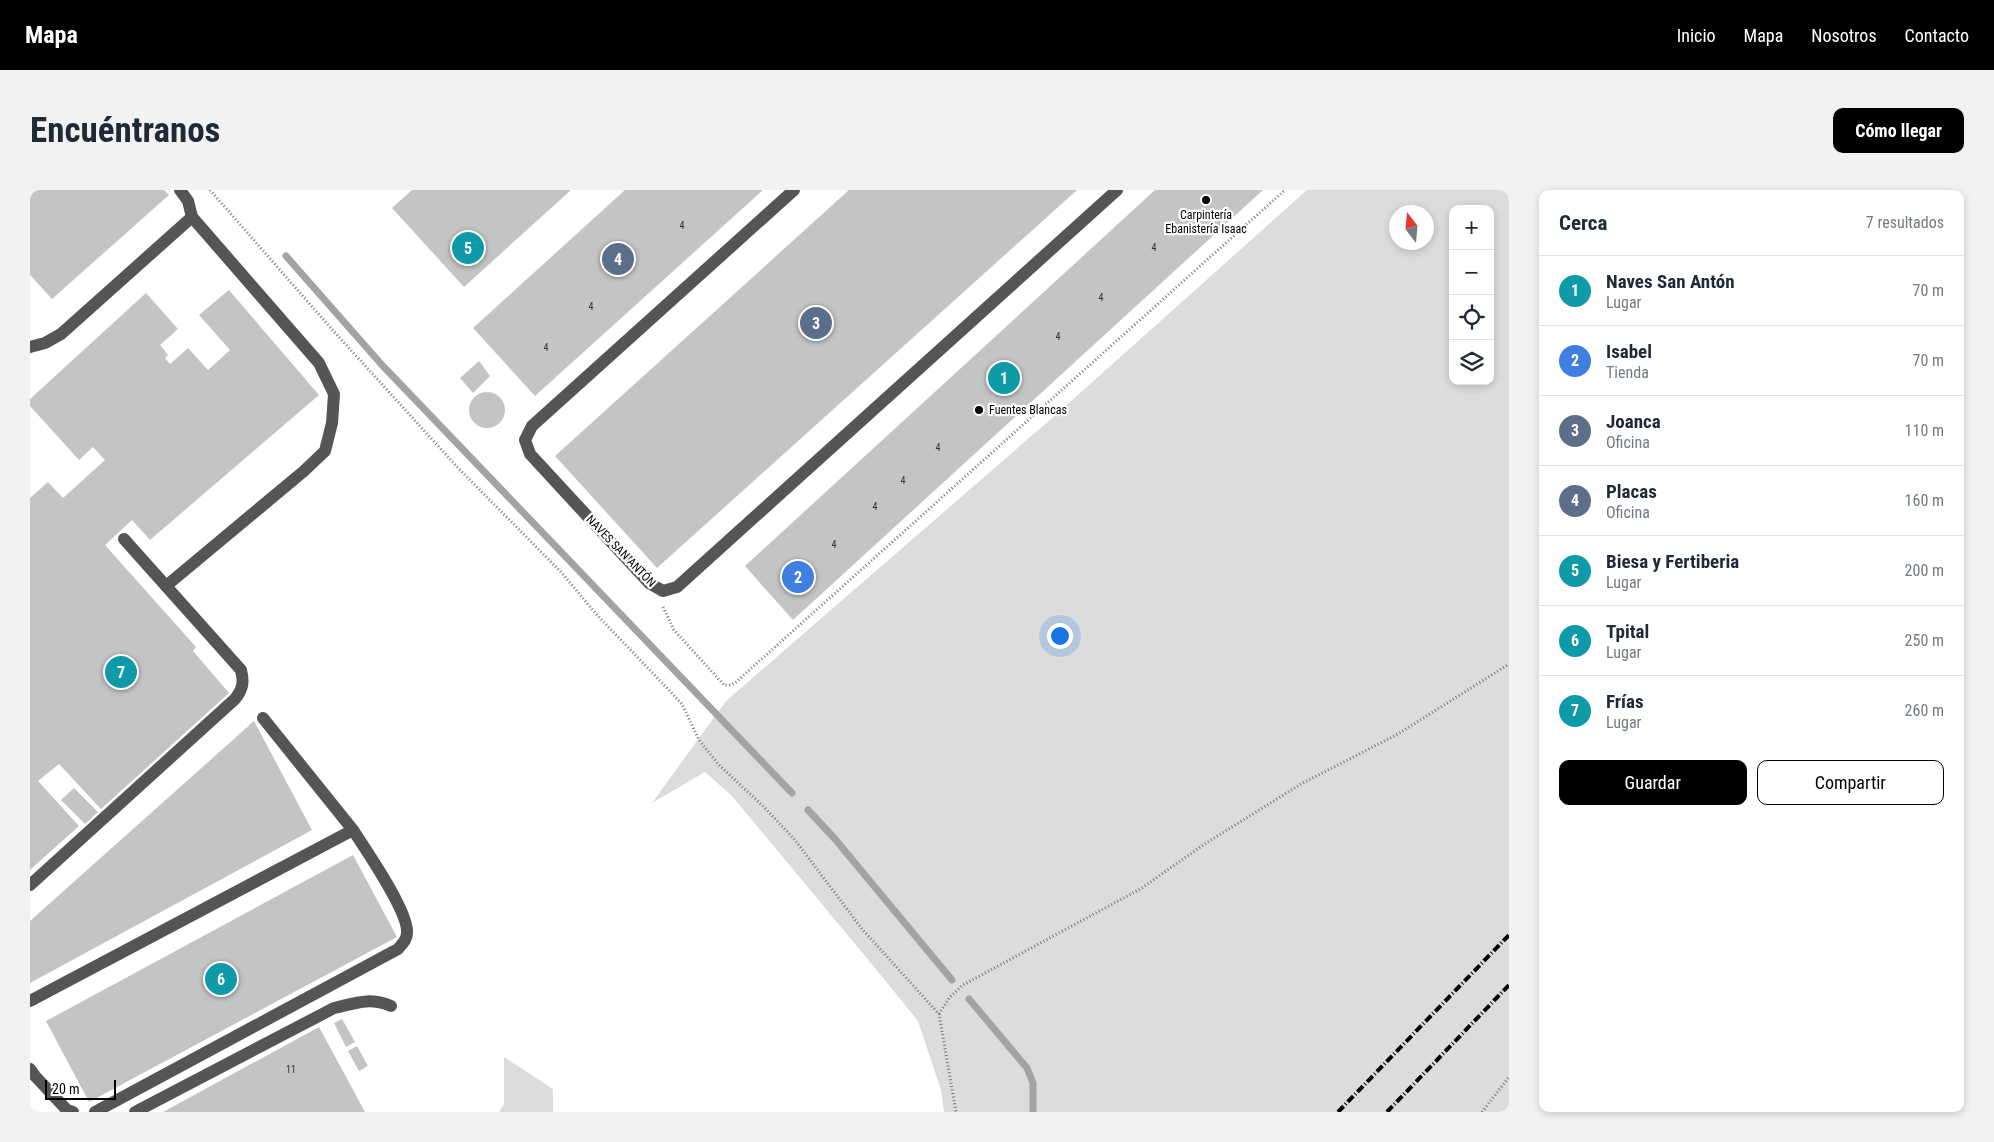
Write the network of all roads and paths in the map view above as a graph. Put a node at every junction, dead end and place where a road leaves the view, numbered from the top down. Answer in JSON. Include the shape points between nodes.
{"nodes":[{"id":1,"x":180,"y":190,"type":"edge"},
{"id":2,"x":210,"y":190,"type":"edge"},
{"id":3,"x":794,"y":190,"type":"edge"},
{"id":4,"x":1118,"y":190,"type":"edge"},
{"id":5,"x":1285,"y":190,"type":"edge"},
{"id":6,"x":192,"y":217,"type":"junction"},
{"id":7,"x":30,"y":347,"type":"edge"},
{"id":8,"x":124,"y":538,"type":"dead end"},
{"id":9,"x":166,"y":586,"type":"junction"},
{"id":10,"x":664,"y":591,"type":"junction"},
{"id":11,"x":1509,"y":664,"type":"edge"},
{"id":12,"x":263,"y":718,"type":"dead end"},
{"id":13,"x":353,"y":830,"type":"junction"},
{"id":14,"x":30,"y":885,"type":"edge"},
{"id":15,"x":30,"y":1001,"type":"edge"},
{"id":16,"x":391,"y":1006,"type":"dead end"},
{"id":17,"x":939,"y":1014,"type":"junction"},
{"id":18,"x":30,"y":1069,"type":"edge"},
{"id":19,"x":1509,"y":1077,"type":"edge"},
{"id":20,"x":73,"y":1112,"type":"edge"},
{"id":21,"x":95,"y":1112,"type":"edge"},
{"id":22,"x":135,"y":1112,"type":"edge"},
{"id":23,"x":956,"y":1112,"type":"edge"},
{"id":24,"x":1482,"y":1112,"type":"edge"}],
"edges":[{"from":1,"to":6,"type":"lane","via":[[188,201]]},
{"from":2,"to":17,"type":"path","via":[[459,469],[561,572],[597,615],[670,690],[682,704],[699,740],[719,766],[795,840],[862,929]]},
{"from":3,"to":10,"type":"lane","name":"NAVES SAN ANTÓN","via":[[532,426],[526,440],[530,454],[649,583]]},
{"from":4,"to":10,"type":"lane","name":"NAVES SAN ANTÓN","via":[[677,587]]},
{"from":5,"to":10,"type":"path","via":[[736,682],[724,685],[674,630],[663,610]]},
{"from":6,"to":7,"type":"lane","via":[[61,334]]},
{"from":6,"to":9,"type":"lane","via":[[319,363],[334,394],[325,451]]},
{"from":8,"to":9,"type":"lane"},
{"from":9,"to":14,"type":"lane","via":[[241,670],[244,682],[240,692]]},
{"from":11,"to":17,"type":"path","via":[[1398,734],[1301,784],[1203,845],[1142,888],[963,985]]},
{"from":12,"to":13,"type":"lane"},
{"from":13,"to":15,"type":"lane"},
{"from":13,"to":21,"type":"lane","via":[[406,922],[407,933],[398,949]]},
{"from":16,"to":22,"type":"lane","via":[[379,1001],[365,1001],[334,1008]]},
{"from":17,"to":23,"type":"path"},
{"from":18,"to":20,"type":"lane","via":[[67,1110]]},
{"from":19,"to":24,"type":"path"}]}
